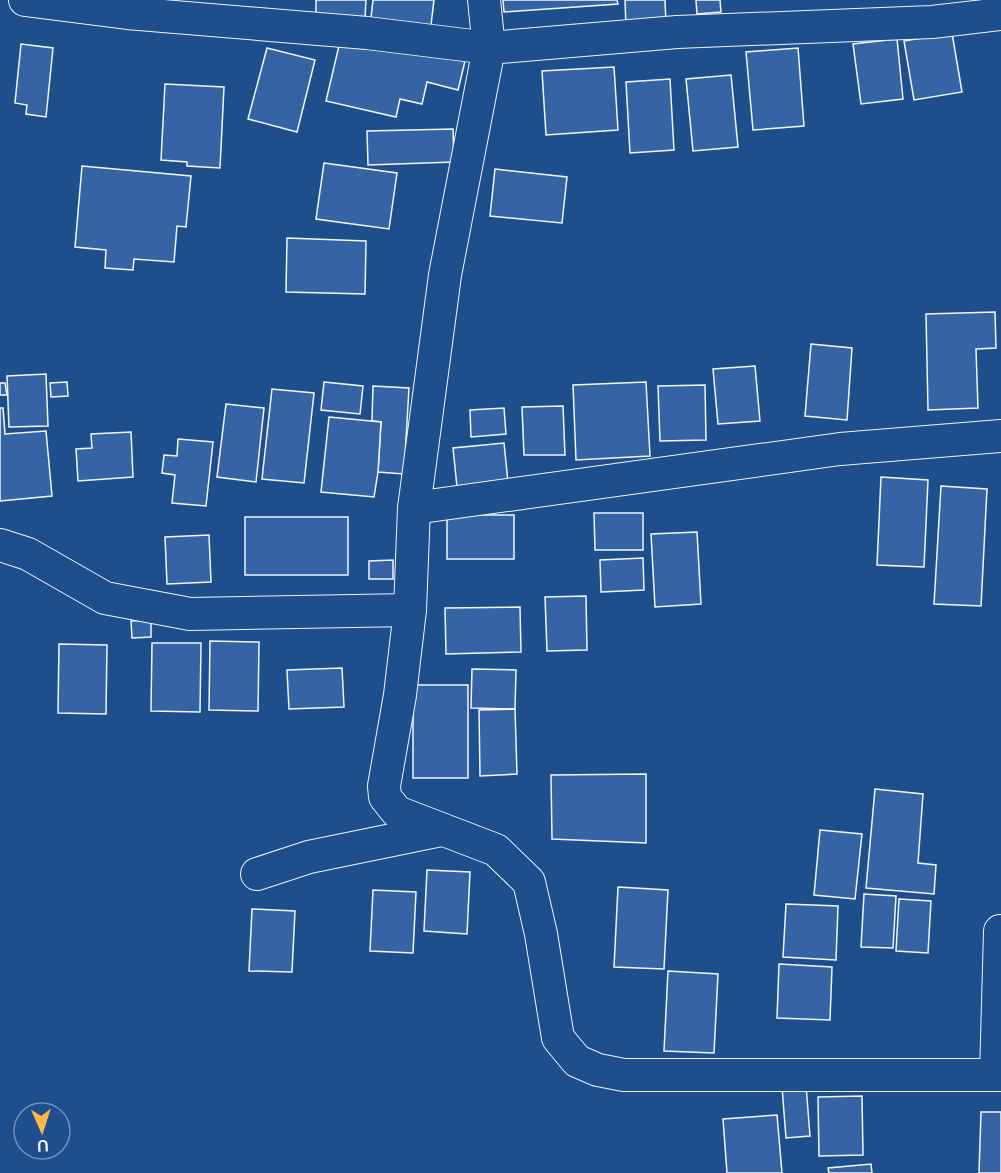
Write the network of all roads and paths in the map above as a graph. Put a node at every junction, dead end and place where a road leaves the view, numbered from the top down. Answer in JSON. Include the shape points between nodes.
{"nodes":[{"id":1,"x":25,"y":0,"type":"edge"},
{"id":2,"x":484,"y":0,"type":"edge"},
{"id":3,"x":1001,"y":14,"type":"edge"},
{"id":4,"x":489,"y":48,"type":"junction"},
{"id":5,"x":1001,"y":436,"type":"edge"},
{"id":6,"x":414,"y":508,"type":"junction"},
{"id":7,"x":0,"y":545,"type":"edge"},
{"id":8,"x":411,"y":610,"type":"junction"},
{"id":9,"x":441,"y":830,"type":"junction"},
{"id":10,"x":257,"y":874,"type":"dead end"},
{"id":11,"x":1000,"y":931,"type":"edge"},
{"id":12,"x":999,"y":1075,"type":"edge"}],
"edges":[{"from":1,"to":4,"type":"street"},
{"from":2,"to":4,"type":"street"},
{"from":3,"to":4,"type":"street","via":[[932,22],[677,32]]},
{"from":4,"to":6,"type":"street","via":[[445,275]]},
{"from":5,"to":6,"type":"street","via":[[840,449]]},
{"from":6,"to":8,"type":"street"},
{"from":7,"to":8,"type":"street","via":[[28,554],[105,598],[190,614]]},
{"from":8,"to":9,"type":"street","via":[[384,786],[386,797],[397,812]]},
{"from":9,"to":10,"type":"street","via":[[309,857]]},
{"from":9,"to":12,"type":"street","via":[[496,850],[529,882],[558,1038],[577,1061],[624,1075]]},
{"from":11,"to":12,"type":"street"}]}
